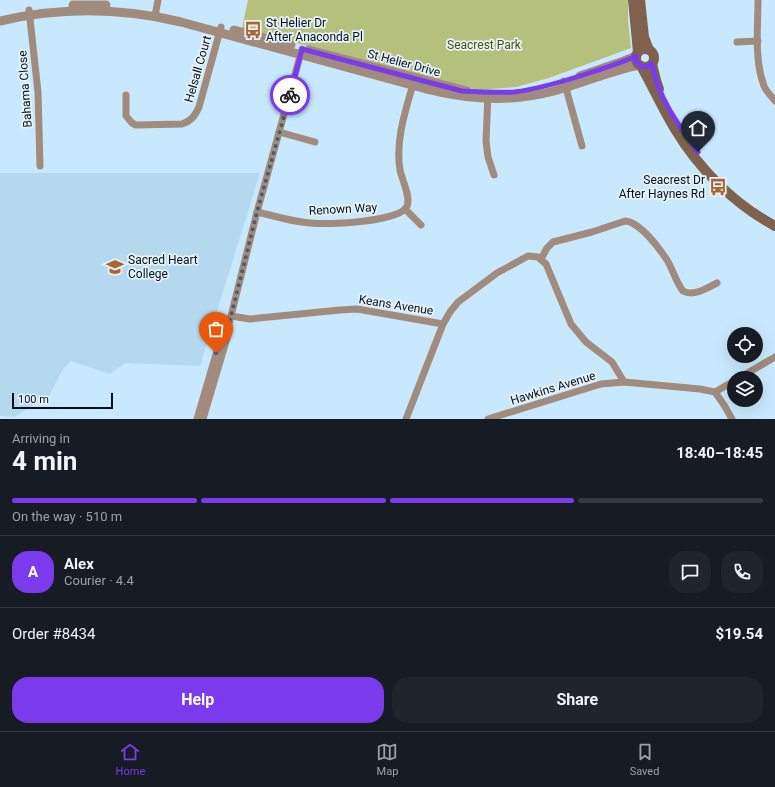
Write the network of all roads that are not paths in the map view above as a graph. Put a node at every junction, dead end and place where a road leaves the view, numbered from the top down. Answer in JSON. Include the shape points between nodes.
{"nodes":[{"id":1,"x":158,"y":0,"type":"edge"},
{"id":2,"x":633,"y":0,"type":"edge"},
{"id":3,"x":640,"y":0,"type":"edge"},
{"id":4,"x":758,"y":0,"type":"edge"},
{"id":5,"x":29,"y":12,"type":"junction"},
{"id":6,"x":156,"y":13,"type":"junction"},
{"id":7,"x":0,"y":15,"type":"edge"},
{"id":8,"x":0,"y":21,"type":"edge"},
{"id":9,"x":220,"y":30,"type":"junction"},
{"id":10,"x":758,"y":41,"type":"junction"},
{"id":11,"x":737,"y":42,"type":"dead end"},
{"id":12,"x":649,"y":50,"type":"junction"},
{"id":13,"x":302,"y":51,"type":"junction"},
{"id":14,"x":638,"y":60,"type":"junction"},
{"id":15,"x":652,"y":64,"type":"junction"},
{"id":16,"x":414,"y":82,"type":"junction"},
{"id":17,"x":565,"y":84,"type":"junction"},
{"id":18,"x":126,"y":95,"type":"dead end"},
{"id":19,"x":488,"y":96,"type":"junction"},
{"id":20,"x":775,"y":101,"type":"edge"},
{"id":21,"x":279,"y":132,"type":"junction"},
{"id":22,"x":315,"y":142,"type":"dead end"},
{"id":23,"x":582,"y":146,"type":"dead end"},
{"id":24,"x":40,"y":166,"type":"dead end"},
{"id":25,"x":494,"y":175,"type":"dead end"},
{"id":26,"x":405,"y":209,"type":"junction"},
{"id":27,"x":257,"y":212,"type":"junction"},
{"id":28,"x":775,"y":220,"type":"edge"},
{"id":29,"x":422,"y":225,"type":"dead end"},
{"id":30,"x":775,"y":226,"type":"edge"},
{"id":31,"x":541,"y":259,"type":"junction"},
{"id":32,"x":717,"y":283,"type":"dead end"},
{"id":33,"x":231,"y":316,"type":"junction"},
{"id":34,"x":444,"y":324,"type":"junction"},
{"id":35,"x":228,"y":326,"type":"junction"},
{"id":36,"x":775,"y":357,"type":"edge"},
{"id":37,"x":750,"y":371,"type":"edge"},
{"id":38,"x":624,"y":382,"type":"junction"},
{"id":39,"x":727,"y":385,"type":"edge"},
{"id":40,"x":715,"y":392,"type":"junction"},
{"id":41,"x":197,"y":419,"type":"edge"},
{"id":42,"x":203,"y":419,"type":"edge"},
{"id":43,"x":406,"y":419,"type":"edge"},
{"id":44,"x":488,"y":419,"type":"edge"},
{"id":45,"x":732,"y":419,"type":"edge"}],
"edges":[{"from":1,"to":6,"type":"street"},
{"from":2,"to":14,"type":"main road"},
{"from":3,"to":12,"type":"main road","via":[[644,37]]},
{"from":4,"to":10,"type":"street"},
{"from":5,"to":6,"type":"street","name":"St Helier Drive","via":[[55,6],[90,5],[116,6]]},
{"from":5,"to":7,"type":"street","name":"St Helier Drive"},
{"from":5,"to":8,"type":"street","name":"St Helier Drive"},
{"from":5,"to":24,"type":"street","name":"Bahama Close","via":[[38,92]]},
{"from":6,"to":9,"type":"street","name":"St Helier Drive","via":[[180,15]]},
{"from":9,"to":13,"type":"street","name":"St Helier Drive"},
{"from":9,"to":18,"type":"street","name":"Helsall Court","via":[[194,118],[182,124],[132,123],[126,116]]},
{"from":10,"to":11,"type":"street"},
{"from":10,"to":20,"type":"street","via":[[760,69],[765,87]]},
{"from":12,"to":14,"type":"main road","via":[[642,49]]},
{"from":12,"to":15,"type":"main road","via":[[654,58]]},
{"from":13,"to":16,"type":"street","name":"St Helier Drive"},
{"from":13,"to":21,"type":"street"},
{"from":14,"to":15,"type":"main road","via":[[647,67]]},
{"from":14,"to":17,"type":"street","name":"St Helier Drive","via":[[626,68]]},
{"from":14,"to":30,"type":"main road","via":[[676,130],[696,160],[728,193]]},
{"from":15,"to":28,"type":"main road","via":[[666,102],[698,152],[729,186]]},
{"from":16,"to":19,"type":"street","name":"St Helier Drive"},
{"from":16,"to":26,"type":"street","via":[[402,125],[399,149],[401,171],[408,194],[408,205]]},
{"from":17,"to":19,"type":"street","name":"St Helier Drive"},
{"from":17,"to":23,"type":"street"},
{"from":19,"to":25,"type":"street","via":[[487,150]]},
{"from":21,"to":22,"type":"street"},
{"from":21,"to":27,"type":"street"},
{"from":26,"to":27,"type":"street","name":"Renown Way","via":[[389,217],[373,220],[312,224]]},
{"from":26,"to":29,"type":"street"},
{"from":27,"to":33,"type":"street"},
{"from":31,"to":32,"type":"street","via":[[553,242],[631,221],[643,230],[666,259],[683,291],[696,293]]},
{"from":31,"to":34,"type":"street","name":"Keans Avenue","via":[[534,256],[523,259],[497,273],[455,306]]},
{"from":31,"to":38,"type":"street","via":[[546,264],[572,324],[586,342],[612,362]]},
{"from":33,"to":34,"type":"street","name":"Keans Avenue","via":[[250,319],[357,310]]},
{"from":33,"to":35,"type":"street"},
{"from":34,"to":43,"type":"street"},
{"from":35,"to":41,"type":"street","via":[[221,337]]},
{"from":35,"to":42,"type":"street","via":[[227,338]]},
{"from":36,"to":37,"type":"street"},
{"from":38,"to":40,"type":"street","name":"Hawkins Avenue"},
{"from":38,"to":44,"type":"street","name":"Hawkins Avenue","via":[[601,384]]},
{"from":39,"to":40,"type":"street"},
{"from":40,"to":45,"type":"street"}]}
